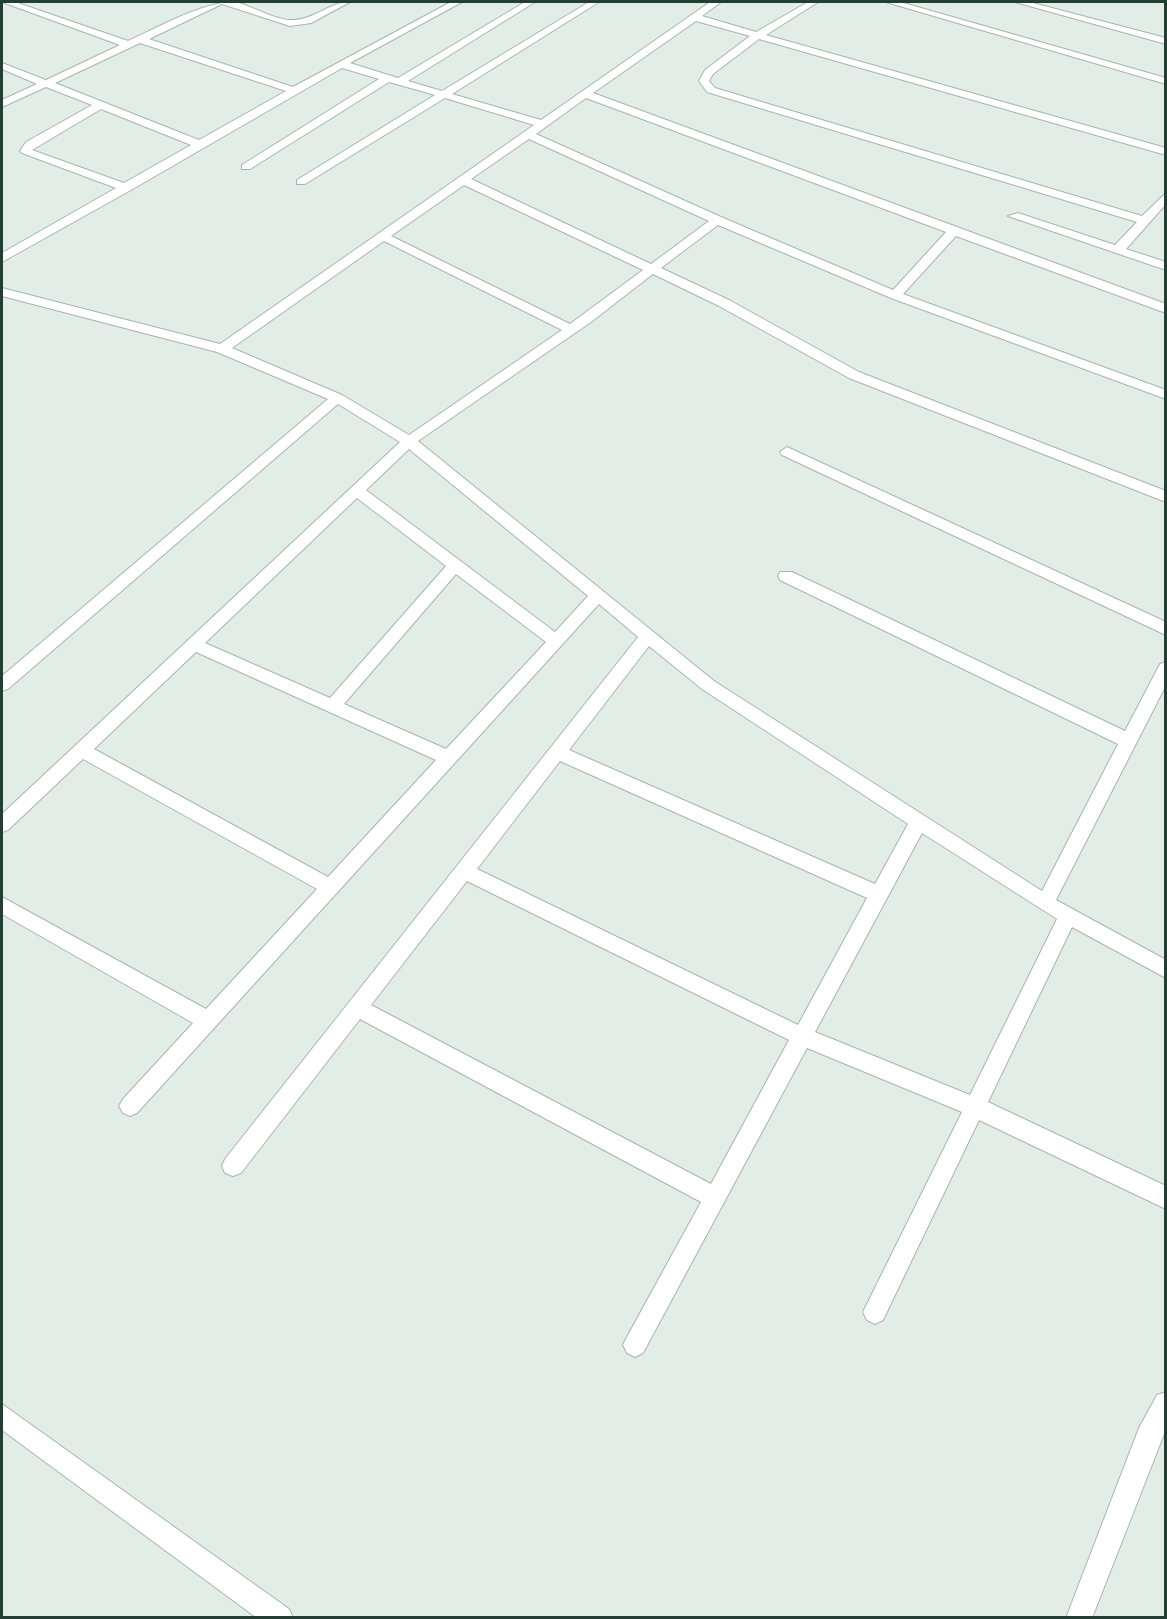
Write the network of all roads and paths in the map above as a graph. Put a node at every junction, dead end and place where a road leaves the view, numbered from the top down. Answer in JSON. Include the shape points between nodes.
{"nodes":[{"id":1,"x":7,"y":2,"type":"edge"},
{"id":2,"x":219,"y":2,"type":"edge"},
{"id":3,"x":225,"y":2,"type":"edge"},
{"id":4,"x":346,"y":2,"type":"edge"},
{"id":5,"x":458,"y":2,"type":"edge"},
{"id":6,"x":531,"y":2,"type":"edge"},
{"id":7,"x":595,"y":2,"type":"edge"},
{"id":8,"x":716,"y":2,"type":"edge"},
{"id":9,"x":814,"y":2,"type":"edge"},
{"id":10,"x":891,"y":2,"type":"edge"},
{"id":11,"x":1020,"y":2,"type":"edge"},
{"id":12,"x":693,"y":18,"type":"junction"},
{"id":13,"x":758,"y":35,"type":"junction"},
{"id":14,"x":142,"y":40,"type":"junction"},
{"id":15,"x":1166,"y":41,"type":"edge"},
{"id":16,"x":131,"y":45,"type":"junction"},
{"id":17,"x":342,"y":64,"type":"junction"},
{"id":18,"x":2,"y":66,"type":"edge"},
{"id":19,"x":394,"y":79,"type":"junction"},
{"id":20,"x":1166,"y":81,"type":"edge"},
{"id":21,"x":46,"y":84,"type":"junction"},
{"id":22,"x":295,"y":91,"type":"junction"},
{"id":23,"x":446,"y":94,"type":"junction"},
{"id":24,"x":585,"y":94,"type":"junction"},
{"id":25,"x":2,"y":104,"type":"edge"},
{"id":26,"x":99,"y":106,"type":"junction"},
{"id":27,"x":542,"y":124,"type":"junction"},
{"id":28,"x":527,"y":134,"type":"junction"},
{"id":29,"x":201,"y":145,"type":"junction"},
{"id":30,"x":1166,"y":152,"type":"edge"},
{"id":31,"x":246,"y":167,"type":"dead end"},
{"id":32,"x":463,"y":180,"type":"junction"},
{"id":33,"x":301,"y":182,"type":"dead end"},
{"id":34,"x":127,"y":188,"type":"junction"},
{"id":35,"x":1166,"y":196,"type":"edge"},
{"id":36,"x":1014,"y":216,"type":"dead end"},
{"id":37,"x":717,"y":220,"type":"junction"},
{"id":38,"x":1143,"y":220,"type":"junction"},
{"id":39,"x":953,"y":232,"type":"junction"},
{"id":40,"x":383,"y":236,"type":"junction"},
{"id":41,"x":1118,"y":250,"type":"junction"},
{"id":42,"x":2,"y":258,"type":"edge"},
{"id":43,"x":1166,"y":266,"type":"edge"},
{"id":44,"x":652,"y":269,"type":"junction"},
{"id":45,"x":2,"y":292,"type":"edge"},
{"id":46,"x":895,"y":295,"type":"junction"},
{"id":47,"x":19,"y":296,"type":"junction"},
{"id":48,"x":1166,"y":309,"type":"edge"},
{"id":49,"x":2,"y":310,"type":"edge"},
{"id":50,"x":570,"y":329,"type":"junction"},
{"id":51,"x":222,"y":349,"type":"junction"},
{"id":52,"x":1166,"y":395,"type":"edge"},
{"id":53,"x":337,"y":398,"type":"junction"},
{"id":54,"x":409,"y":441,"type":"junction"},
{"id":55,"x":787,"y":452,"type":"dead end"},
{"id":56,"x":356,"y":490,"type":"junction"},
{"id":57,"x":1166,"y":497,"type":"edge"},
{"id":58,"x":455,"y":565,"type":"junction"},
{"id":59,"x":786,"y":576,"type":"dead end"},
{"id":60,"x":597,"y":596,"type":"junction"},
{"id":61,"x":1166,"y":629,"type":"edge"},
{"id":62,"x":647,"y":638,"type":"junction"},
{"id":63,"x":556,"y":641,"type":"junction"},
{"id":64,"x":194,"y":644,"type":"junction"},
{"id":65,"x":1166,"y":668,"type":"edge"},
{"id":66,"x":2,"y":685,"type":"edge"},
{"id":67,"x":333,"y":706,"type":"junction"},
{"id":68,"x":1128,"y":741,"type":"junction"},
{"id":69,"x":81,"y":750,"type":"junction"},
{"id":70,"x":557,"y":752,"type":"junction"},
{"id":71,"x":449,"y":758,"type":"junction"},
{"id":72,"x":919,"y":821,"type":"junction"},
{"id":73,"x":2,"y":825,"type":"edge"},
{"id":74,"x":464,"y":871,"type":"junction"},
{"id":75,"x":330,"y":887,"type":"junction"},
{"id":76,"x":880,"y":895,"type":"junction"},
{"id":77,"x":1045,"y":903,"type":"junction"},
{"id":78,"x":2,"y":905,"type":"edge"},
{"id":79,"x":1068,"y":915,"type":"junction"},
{"id":80,"x":1166,"y":970,"type":"edge"},
{"id":81,"x":357,"y":1007,"type":"junction"},
{"id":82,"x":208,"y":1021,"type":"junction"},
{"id":83,"x":803,"y":1036,"type":"junction"},
{"id":84,"x":130,"y":1106,"type":"dead end"},
{"id":85,"x":975,"y":1107,"type":"junction"},
{"id":86,"x":233,"y":1166,"type":"dead end"},
{"id":87,"x":716,"y":1198,"type":"junction"},
{"id":88,"x":1166,"y":1198,"type":"edge"},
{"id":89,"x":875,"y":1312,"type":"dead end"},
{"id":90,"x":635,"y":1345,"type":"dead end"},
{"id":91,"x":1166,"y":1404,"type":"edge"},
{"id":92,"x":5,"y":1426,"type":"edge"},
{"id":93,"x":280,"y":1617,"type":"edge"},
{"id":94,"x":1079,"y":1617,"type":"edge"}],
"edges":[{"from":1,"to":16,"type":"street"},
{"from":2,"to":14,"type":"street"},
{"from":3,"to":4,"type":"street","via":[[290,23],[299,23]]},
{"from":5,"to":17,"type":"street"},
{"from":6,"to":19,"type":"street"},
{"from":7,"to":23,"type":"street"},
{"from":8,"to":12,"type":"street"},
{"from":9,"to":13,"type":"street"},
{"from":10,"to":20,"type":"street"},
{"from":11,"to":15,"type":"street"},
{"from":12,"to":13,"type":"street"},
{"from":12,"to":24,"type":"street"},
{"from":13,"to":30,"type":"street"},
{"from":13,"to":38,"type":"street","via":[[709,72],[704,81],[711,90]]},
{"from":14,"to":16,"type":"street"},
{"from":14,"to":22,"type":"street"},
{"from":16,"to":21,"type":"street"},
{"from":17,"to":19,"type":"street"},
{"from":17,"to":22,"type":"street"},
{"from":18,"to":21,"type":"street"},
{"from":19,"to":23,"type":"street"},
{"from":19,"to":31,"type":"street"},
{"from":21,"to":25,"type":"street"},
{"from":21,"to":26,"type":"street"},
{"from":22,"to":29,"type":"street"},
{"from":23,"to":27,"type":"street"},
{"from":23,"to":33,"type":"street"},
{"from":24,"to":27,"type":"street"},
{"from":24,"to":39,"type":"street"},
{"from":26,"to":29,"type":"street"},
{"from":26,"to":34,"type":"street","via":[[30,144],[27,152]]},
{"from":27,"to":28,"type":"street"},
{"from":28,"to":32,"type":"street"},
{"from":28,"to":37,"type":"street"},
{"from":29,"to":34,"type":"street"},
{"from":32,"to":40,"type":"street"},
{"from":32,"to":44,"type":"street"},
{"from":34,"to":42,"type":"street"},
{"from":35,"to":38,"type":"street"},
{"from":36,"to":41,"type":"street"},
{"from":37,"to":44,"type":"street"},
{"from":37,"to":46,"type":"street"},
{"from":38,"to":41,"type":"street"},
{"from":39,"to":46,"type":"street"},
{"from":39,"to":48,"type":"street"},
{"from":40,"to":50,"type":"street"},
{"from":40,"to":51,"type":"street"},
{"from":41,"to":43,"type":"street"},
{"from":44,"to":50,"type":"street"},
{"from":44,"to":57,"type":"street","via":[[724,303],[854,375]]},
{"from":45,"to":47,"type":"street"},
{"from":46,"to":52,"type":"street"},
{"from":47,"to":49,"type":"street"},
{"from":47,"to":51,"type":"street"},
{"from":50,"to":54,"type":"street"},
{"from":51,"to":53,"type":"street"},
{"from":53,"to":54,"type":"street"},
{"from":53,"to":66,"type":"street"},
{"from":54,"to":56,"type":"street"},
{"from":54,"to":60,"type":"street"},
{"from":55,"to":61,"type":"street"},
{"from":56,"to":58,"type":"street"},
{"from":56,"to":64,"type":"street"},
{"from":58,"to":63,"type":"street"},
{"from":58,"to":67,"type":"street"},
{"from":59,"to":68,"type":"street"},
{"from":60,"to":62,"type":"street"},
{"from":60,"to":63,"type":"street"},
{"from":62,"to":70,"type":"street"},
{"from":62,"to":72,"type":"street","via":[[708,685]]},
{"from":63,"to":71,"type":"street"},
{"from":64,"to":67,"type":"street"},
{"from":64,"to":69,"type":"street"},
{"from":65,"to":68,"type":"street"},
{"from":67,"to":71,"type":"street"},
{"from":68,"to":77,"type":"street"},
{"from":69,"to":73,"type":"street"},
{"from":69,"to":75,"type":"street"},
{"from":70,"to":74,"type":"street"},
{"from":70,"to":76,"type":"street"},
{"from":71,"to":75,"type":"street"},
{"from":72,"to":76,"type":"street"},
{"from":72,"to":77,"type":"street"},
{"from":74,"to":81,"type":"street"},
{"from":74,"to":83,"type":"street"},
{"from":75,"to":82,"type":"street"},
{"from":76,"to":83,"type":"street"},
{"from":77,"to":79,"type":"street"},
{"from":78,"to":82,"type":"street"},
{"from":79,"to":80,"type":"street"},
{"from":79,"to":85,"type":"street"},
{"from":81,"to":86,"type":"street"},
{"from":81,"to":87,"type":"street"},
{"from":82,"to":84,"type":"street"},
{"from":83,"to":85,"type":"street"},
{"from":83,"to":87,"type":"street"},
{"from":85,"to":88,"type":"street"},
{"from":85,"to":89,"type":"street"},
{"from":87,"to":90,"type":"street"},
{"from":91,"to":94,"type":"street","via":[[1148,1437]]},
{"from":92,"to":93,"type":"street"}]}
